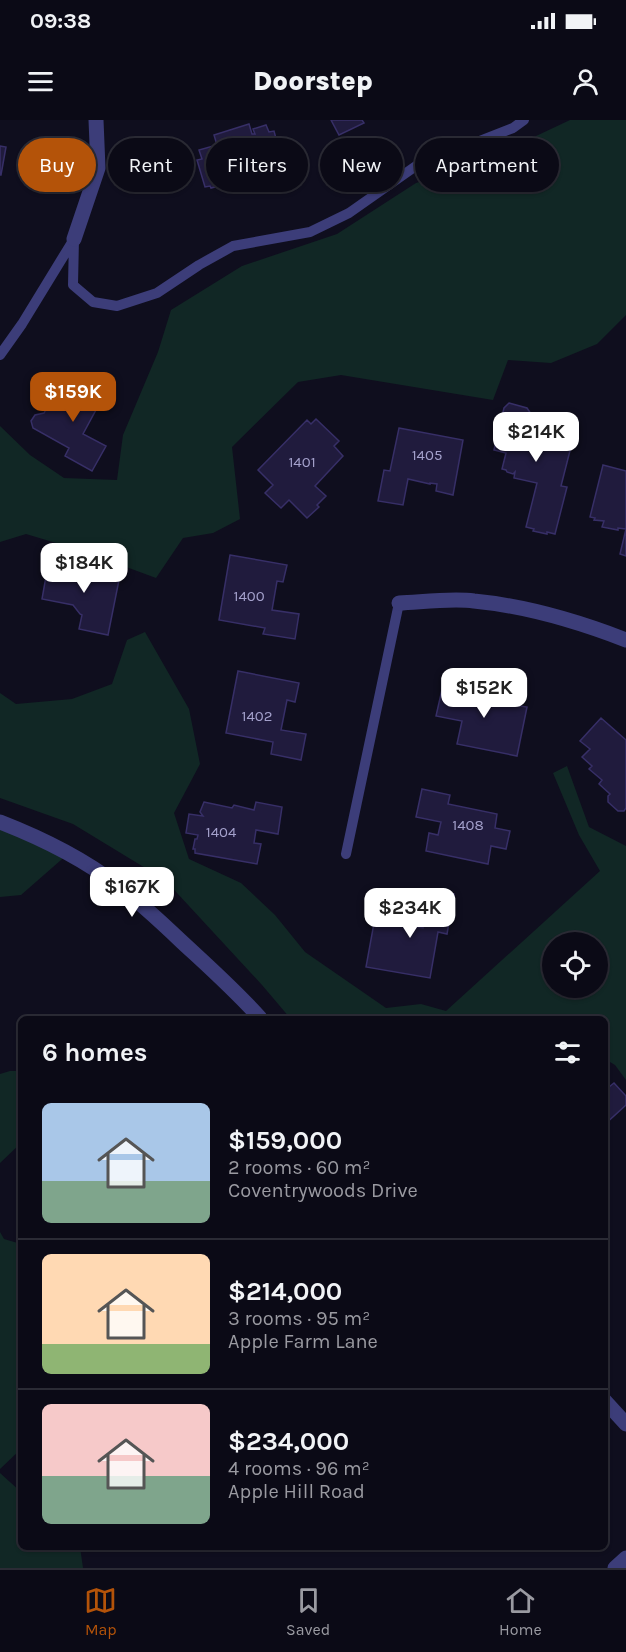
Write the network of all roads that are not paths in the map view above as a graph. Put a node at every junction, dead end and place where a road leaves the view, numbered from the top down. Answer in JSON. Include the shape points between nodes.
{"nodes":[{"id":1,"x":96,"y":120,"type":"edge"},
{"id":2,"x":525,"y":120,"type":"edge"},
{"id":3,"x":74,"y":238,"type":"junction"},
{"id":4,"x":0,"y":355,"type":"edge"},
{"id":5,"x":399,"y":603,"type":"joint"},
{"id":6,"x":626,"y":640,"type":"edge"},
{"id":7,"x":0,"y":822,"type":"edge"},
{"id":8,"x":346,"y":854,"type":"dead end"},
{"id":9,"x":258,"y":1016,"type":"edge"},
{"id":10,"x":608,"y":1404,"type":"edge"},
{"id":11,"x":626,"y":1424,"type":"edge"},
{"id":12,"x":626,"y":1557,"type":"edge"},
{"id":13,"x":615,"y":1568,"type":"edge"}],
"edges":[{"from":1,"to":3,"type":"street","via":[[98,168]]},
{"from":2,"to":3,"type":"lane","via":[[476,143],[423,161],[349,213],[310,232],[233,246],[157,293],[117,306],[93,302],[73,285]]},
{"from":3,"to":4,"type":"lane"},
{"from":5,"to":6,"type":"street","via":[[472,600],[548,614]]},
{"from":5,"to":8,"type":"lane"},
{"from":7,"to":9,"type":"street","via":[[69,853],[115,883],[233,988]]},
{"from":10,"to":11,"type":"street"},
{"from":12,"to":13,"type":"street"}]}
